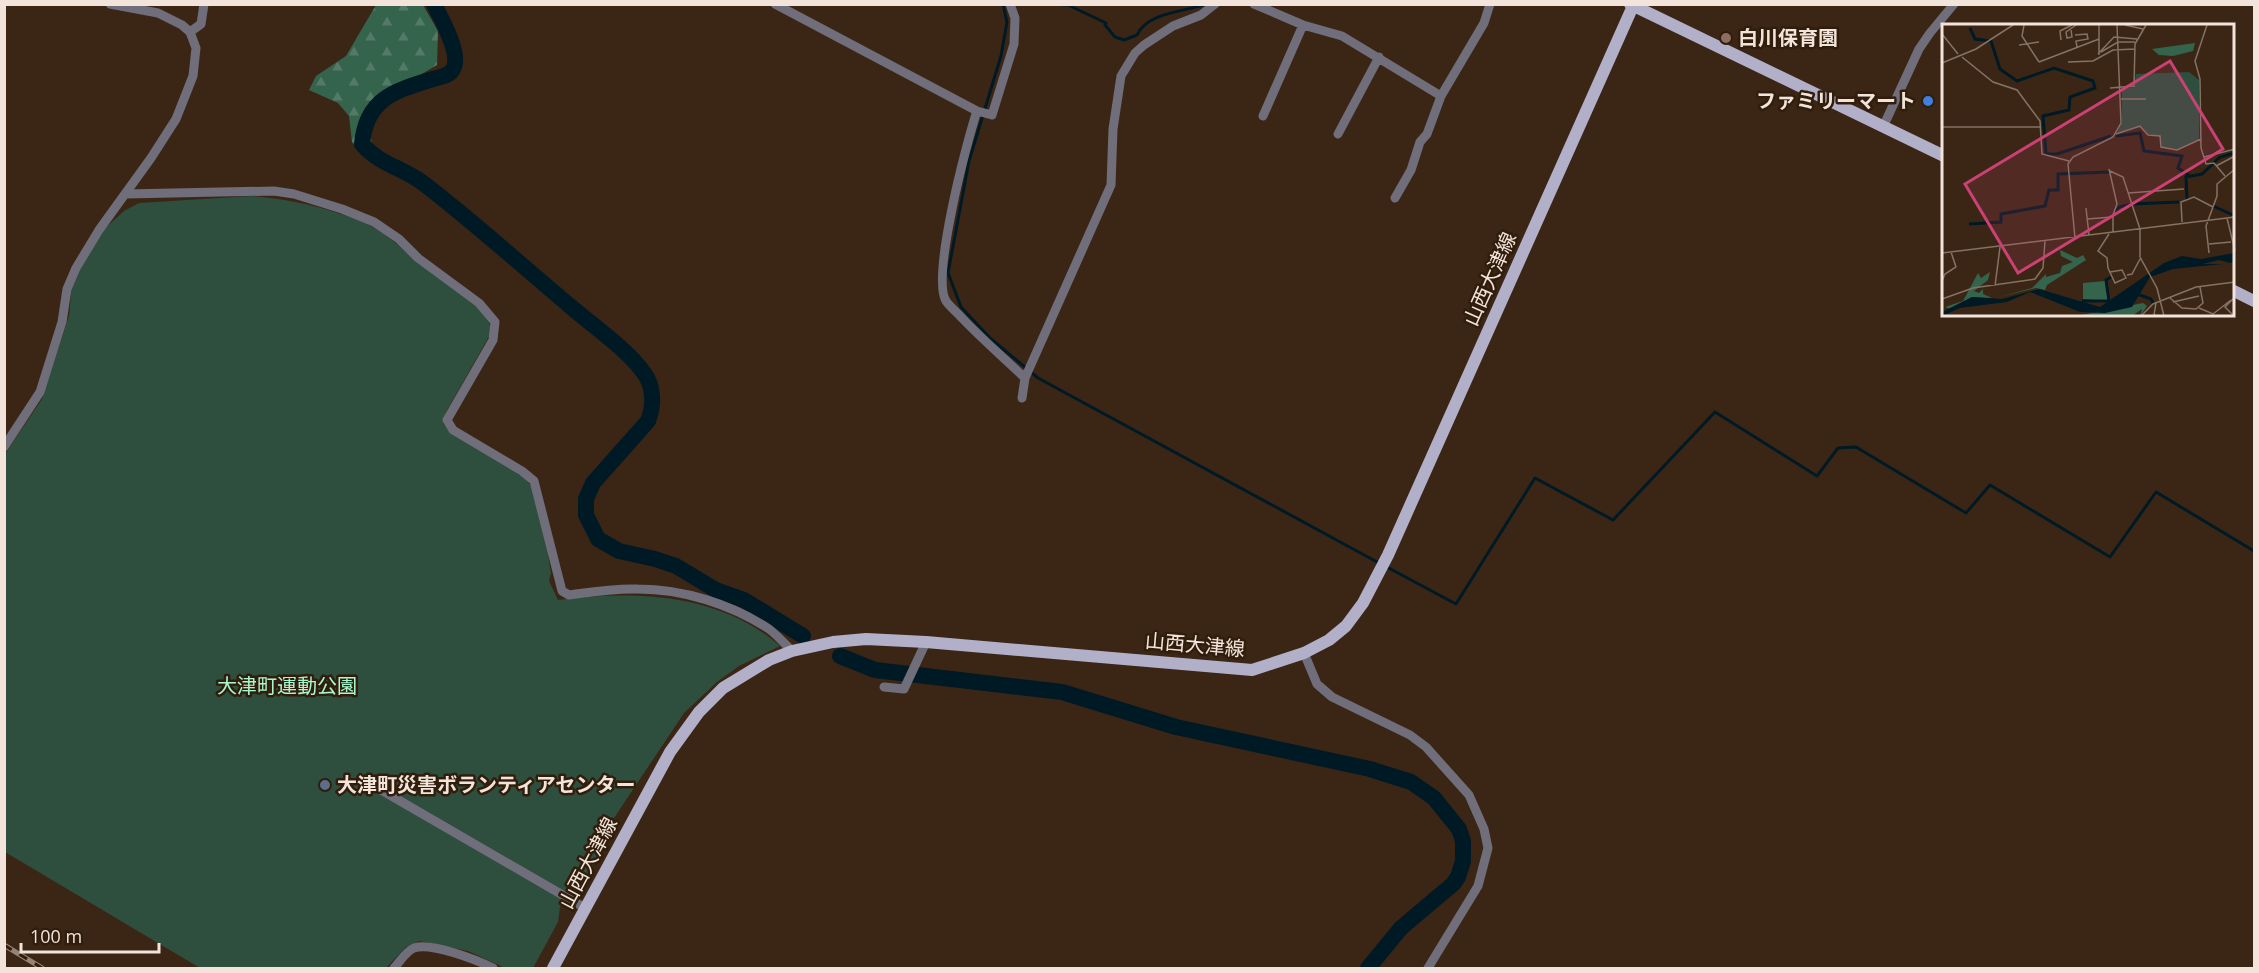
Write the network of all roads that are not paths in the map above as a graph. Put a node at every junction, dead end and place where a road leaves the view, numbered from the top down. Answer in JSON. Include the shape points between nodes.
{"nodes":[{"id":1,"x":110,"y":4,"type":"edge"},
{"id":2,"x":204,"y":4,"type":"edge"},
{"id":3,"x":775,"y":4,"type":"edge"},
{"id":4,"x":1010,"y":4,"type":"edge"},
{"id":5,"x":1215,"y":4,"type":"edge"},
{"id":6,"x":1254,"y":4,"type":"edge"},
{"id":7,"x":1490,"y":4,"type":"edge"},
{"id":8,"x":1954,"y":4,"type":"edge"},
{"id":9,"x":1631,"y":5,"type":"edge"},
{"id":10,"x":1303,"y":25,"type":"junction"},
{"id":11,"x":190,"y":32,"type":"junction"},
{"id":12,"x":1379,"y":57,"type":"junction"},
{"id":13,"x":1441,"y":96,"type":"junction"},
{"id":14,"x":977,"y":111,"type":"junction"},
{"id":15,"x":1263,"y":116,"type":"dead end"},
{"id":16,"x":1882,"y":127,"type":"junction"},
{"id":17,"x":1338,"y":134,"type":"dead end"},
{"id":18,"x":1942,"y":155,"type":"edge"},
{"id":19,"x":125,"y":194,"type":"junction"},
{"id":20,"x":1395,"y":198,"type":"dead end"},
{"id":21,"x":2235,"y":292,"type":"edge"},
{"id":22,"x":2254,"y":301,"type":"edge"},
{"id":23,"x":1025,"y":378,"type":"junction"},
{"id":24,"x":1022,"y":398,"type":"dead end"},
{"id":25,"x":4,"y":447,"type":"edge"},
{"id":26,"x":926,"y":642,"type":"junction"},
{"id":27,"x":792,"y":651,"type":"junction"},
{"id":28,"x":1304,"y":652,"type":"junction"},
{"id":29,"x":884,"y":687,"type":"dead end"},
{"id":30,"x":376,"y":787,"type":"dead end"},
{"id":31,"x":585,"y":908,"type":"junction"},
{"id":32,"x":394,"y":969,"type":"edge"},
{"id":33,"x":494,"y":969,"type":"edge"},
{"id":34,"x":553,"y":969,"type":"edge"},
{"id":35,"x":1428,"y":969,"type":"edge"}],
"edges":[{"from":1,"to":11,"type":"street","via":[[158,13]]},
{"from":2,"to":11,"type":"street","via":[[201,24]]},
{"from":3,"to":14,"type":"street"},
{"from":4,"to":14,"type":"street","via":[[1015,18],[1014,44],[992,115]]},
{"from":5,"to":23,"type":"street","via":[[1144,45],[1126,66],[1113,129],[1111,185]]},
{"from":6,"to":10,"type":"street"},
{"from":7,"to":13,"type":"street","via":[[1484,23]]},
{"from":8,"to":16,"type":"street","via":[[1919,49]]},
{"from":9,"to":16,"type":"main road"},
{"from":9,"to":28,"type":"main road","name":"山西大津線","via":[[1388,555],[1346,626]]},
{"from":10,"to":12,"type":"street","via":[[1342,36]]},
{"from":10,"to":15,"type":"street"},
{"from":11,"to":19,"type":"street","via":[[196,48],[193,76],[176,119]]},
{"from":12,"to":13,"type":"street"},
{"from":12,"to":17,"type":"street"},
{"from":13,"to":20,"type":"street","via":[[1427,134],[1419,142],[1411,170]]},
{"from":14,"to":23,"type":"street","via":[[952,211],[943,292],[971,328]]},
{"from":16,"to":18,"type":"main road"},
{"from":19,"to":25,"type":"street","via":[[75,268],[40,392]]},
{"from":19,"to":27,"type":"street","via":[[259,190],[294,194],[374,222],[479,303],[495,322],[493,340],[447,420],[453,430],[534,481],[562,591],[568,595],[638,589],[699,598],[739,611],[771,631]]},
{"from":21,"to":22,"type":"main road"},
{"from":23,"to":24,"type":"street"},
{"from":26,"to":27,"type":"main road","name":"山西大津線","via":[[866,639]]},
{"from":26,"to":28,"type":"main road","name":"山西大津線","via":[[1252,670]]},
{"from":26,"to":29,"type":"street","via":[[904,689]]},
{"from":27,"to":31,"type":"main road","name":"山西大津線","via":[[723,688],[699,712],[670,752]]},
{"from":28,"to":35,"type":"street","via":[[1317,684],[1332,697],[1410,735],[1426,747],[1469,795],[1484,829],[1488,848],[1478,886]]},
{"from":30,"to":31,"type":"street"},
{"from":31,"to":34,"type":"main road","name":"山西大津線"},
{"from":32,"to":33,"type":"street","via":[[417,947],[465,957]]}]}
